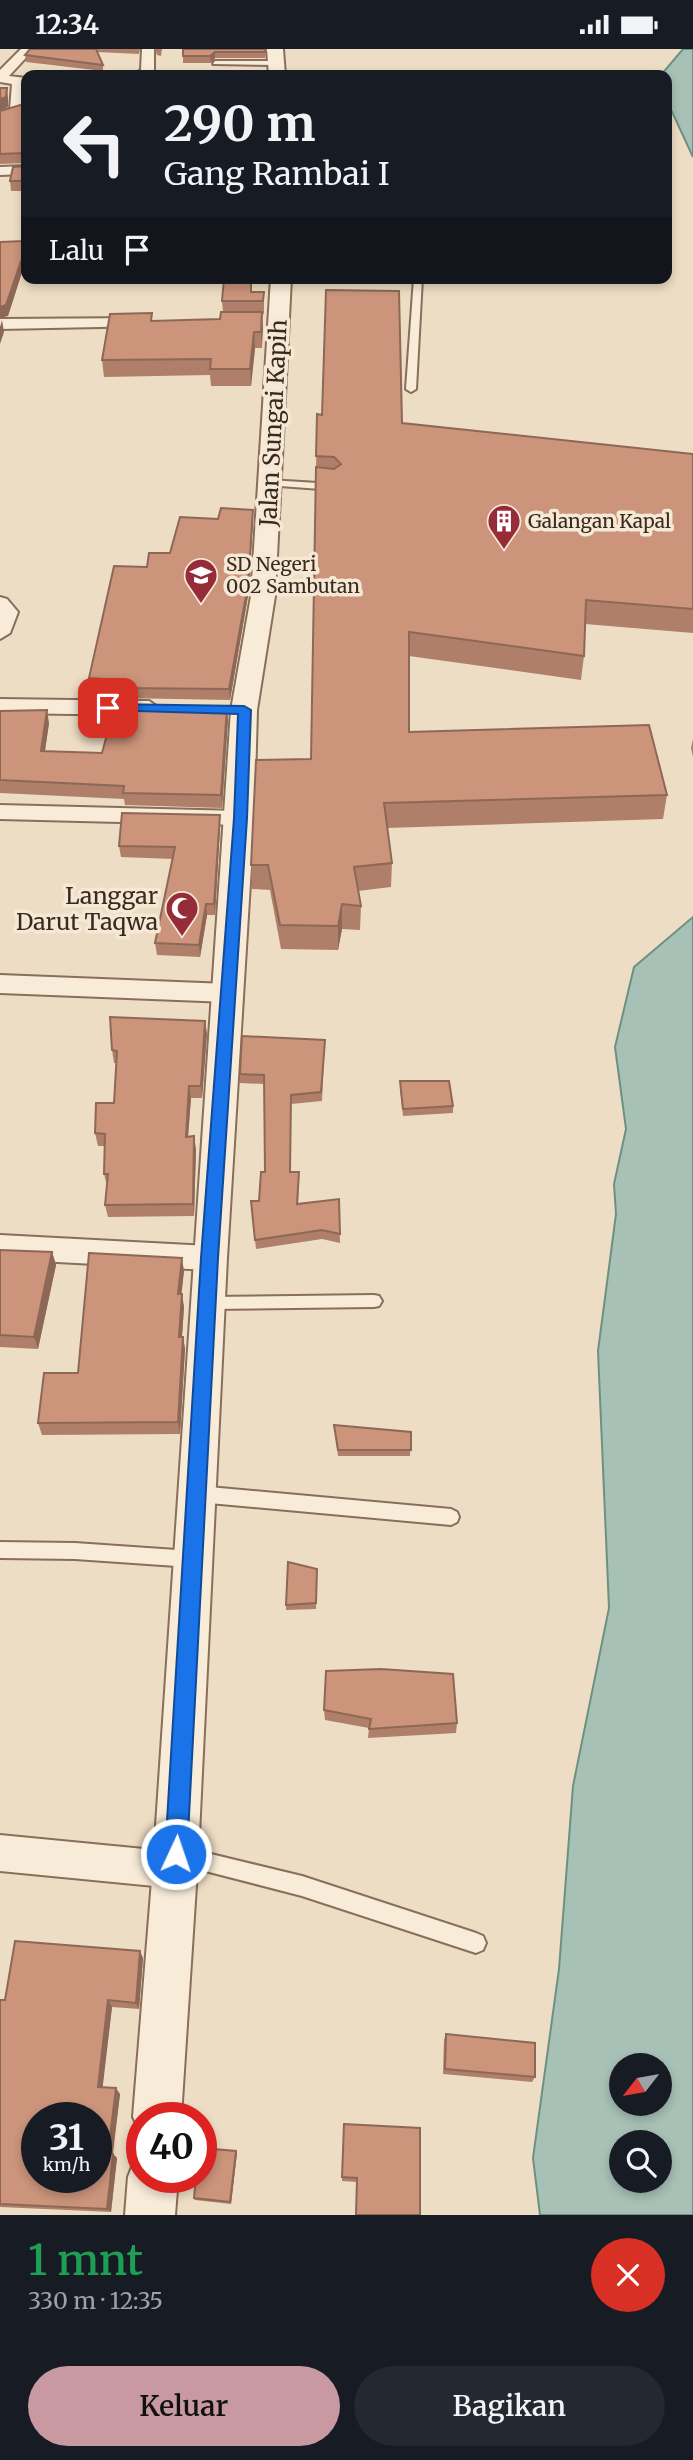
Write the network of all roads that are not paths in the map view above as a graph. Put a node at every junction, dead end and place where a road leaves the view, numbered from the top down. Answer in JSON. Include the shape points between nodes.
{"nodes":[{"id":1,"x":28,"y":49,"type":"edge"},
{"id":2,"x":148,"y":49,"type":"edge"},
{"id":3,"x":276,"y":62,"type":"edge"},
{"id":4,"x":215,"y":63,"type":"edge"},
{"id":5,"x":147,"y":70,"type":"edge"},
{"id":6,"x":21,"y":82,"type":"edge"},
{"id":7,"x":21,"y":91,"type":"edge"},
{"id":8,"x":6,"y":115,"type":"edge"},
{"id":9,"x":21,"y":170,"type":"edge"},
{"id":10,"x":0,"y":171,"type":"edge"},
{"id":11,"x":280,"y":284,"type":"edge"},
{"id":12,"x":418,"y":284,"type":"edge"},
{"id":13,"x":167,"y":323,"type":"edge"},
{"id":14,"x":0,"y":324,"type":"edge"},
{"id":15,"x":411,"y":389,"type":"dead end"},
{"id":16,"x":270,"y":483,"type":"junction"},
{"id":17,"x":334,"y":487,"type":"edge"},
{"id":18,"x":0,"y":603,"type":"edge"},
{"id":19,"x":0,"y":633,"type":"edge"},
{"id":20,"x":0,"y":706,"type":"edge"},
{"id":21,"x":176,"y":709,"type":"edge"},
{"id":22,"x":0,"y":812,"type":"edge"},
{"id":23,"x":240,"y":818,"type":"junction"},
{"id":24,"x":0,"y":984,"type":"edge"},
{"id":25,"x":228,"y":993,"type":"junction"},
{"id":26,"x":0,"y":1247,"type":"edge"},
{"id":27,"x":209,"y":1258,"type":"junction"},
{"id":28,"x":374,"y":1301,"type":"dead end"},
{"id":29,"x":206,"y":1303,"type":"junction"},
{"id":30,"x":196,"y":1494,"type":"junction"},
{"id":31,"x":451,"y":1517,"type":"dead end"},
{"id":32,"x":0,"y":1550,"type":"edge"},
{"id":33,"x":192,"y":1559,"type":"junction"},
{"id":34,"x":0,"y":1853,"type":"edge"},
{"id":35,"x":175,"y":1862,"type":"junction"},
{"id":36,"x":476,"y":1943,"type":"dead end"},
{"id":37,"x":158,"y":2102,"type":"edge"},
{"id":38,"x":152,"y":2193,"type":"edge"},
{"id":39,"x":150,"y":2215,"type":"edge"}],
"edges":[{"from":1,"to":6,"type":"street","via":[[1,76]]},
{"from":2,"to":5,"type":"street"},
{"from":3,"to":4,"type":"lane"},
{"from":7,"to":8,"type":"street","via":[[17,109]]},
{"from":9,"to":10,"type":"street"},
{"from":11,"to":16,"type":"street","name":"Jalan Sungai Kapih","via":[[272,322]]},
{"from":12,"to":15,"type":"lane"},
{"from":13,"to":14,"type":"street"},
{"from":16,"to":17,"type":"lane"},
{"from":16,"to":23,"type":"street","name":"Jalan Sungai Kapih","via":[[263,596],[231,710]]},
{"from":18,"to":19,"type":"street","via":[[8,612]]},
{"from":20,"to":21,"type":"street"},
{"from":22,"to":23,"type":"street"},
{"from":23,"to":25,"type":"street","name":"Jalan Sungai Kapih"},
{"from":24,"to":25,"type":"street"},
{"from":25,"to":27,"type":"street","name":"Jalan Sungai Kapih"},
{"from":26,"to":27,"type":"street"},
{"from":27,"to":29,"type":"street","name":"Jalan Sungai Kapih"},
{"from":28,"to":29,"type":"lane"},
{"from":29,"to":30,"type":"street","name":"Jalan Sungai Kapih"},
{"from":30,"to":31,"type":"lane"},
{"from":30,"to":33,"type":"street","name":"Jalan Sungai Kapih"},
{"from":32,"to":33,"type":"lane"},
{"from":33,"to":35,"type":"street","name":"Jalan Sungai Kapih"},
{"from":34,"to":35,"type":"street"},
{"from":35,"to":36,"type":"lane","via":[[302,1886]]},
{"from":35,"to":37,"type":"street","name":"Jalan Sungai Kapih"},
{"from":38,"to":39,"type":"street"}]}
